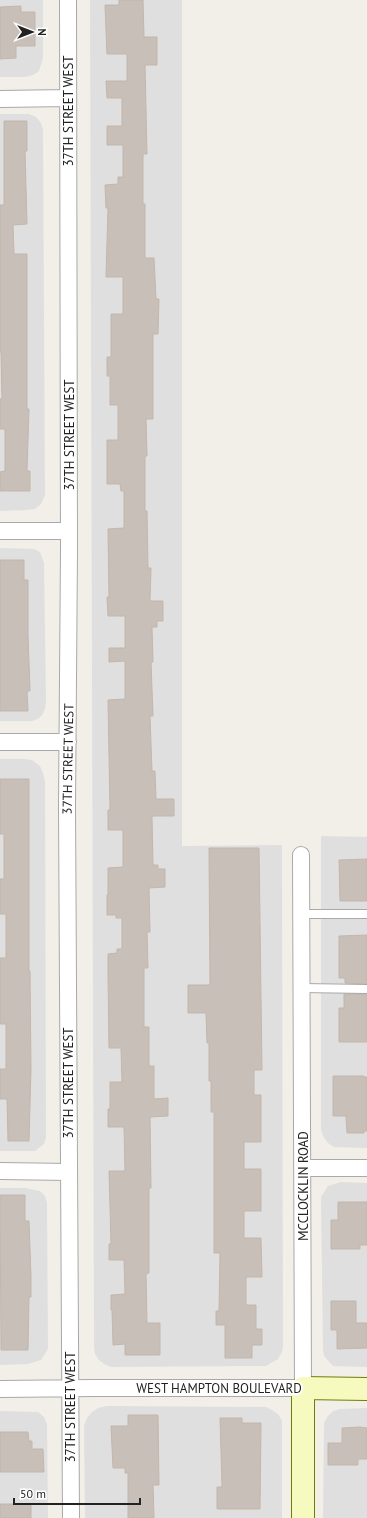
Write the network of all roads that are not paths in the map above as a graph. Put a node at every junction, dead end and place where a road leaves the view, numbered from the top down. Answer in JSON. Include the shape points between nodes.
{"nodes":[{"id":1,"x":68,"y":0,"type":"edge"},
{"id":2,"x":68,"y":98,"type":"junction"},
{"id":3,"x":0,"y":99,"type":"edge"},
{"id":4,"x":69,"y":531,"type":"junction"},
{"id":5,"x":0,"y":532,"type":"edge"},
{"id":6,"x":0,"y":742,"type":"edge"},
{"id":7,"x":68,"y":742,"type":"junction"},
{"id":8,"x":301,"y":855,"type":"dead end"},
{"id":9,"x":302,"y":914,"type":"junction"},
{"id":10,"x":367,"y":914,"type":"edge"},
{"id":11,"x":302,"y":988,"type":"junction"},
{"id":12,"x":367,"y":989,"type":"edge"},
{"id":13,"x":303,"y":1168,"type":"junction"},
{"id":14,"x":367,"y":1168,"type":"edge"},
{"id":15,"x":0,"y":1172,"type":"edge"},
{"id":16,"x":69,"y":1172,"type":"junction"},
{"id":17,"x":303,"y":1388,"type":"junction"},
{"id":18,"x":0,"y":1389,"type":"edge"},
{"id":19,"x":71,"y":1389,"type":"junction"},
{"id":20,"x":367,"y":1389,"type":"edge"},
{"id":21,"x":71,"y":1518,"type":"edge"},
{"id":22,"x":303,"y":1518,"type":"edge"}],
"edges":[{"from":1,"to":2,"type":"street","name":"37TH STREET WEST"},
{"from":2,"to":3,"type":"street"},
{"from":2,"to":4,"type":"street","name":"37TH STREET WEST"},
{"from":4,"to":5,"type":"street"},
{"from":4,"to":7,"type":"street","name":"37TH STREET WEST"},
{"from":6,"to":7,"type":"street"},
{"from":7,"to":16,"type":"street","name":"37TH STREET WEST"},
{"from":8,"to":9,"type":"street","name":"MCCLOCKLIN ROAD"},
{"from":9,"to":10,"type":"lane"},
{"from":9,"to":11,"type":"street","name":"MCCLOCKLIN ROAD"},
{"from":11,"to":12,"type":"lane"},
{"from":11,"to":13,"type":"street","name":"MCCLOCKLIN ROAD"},
{"from":13,"to":14,"type":"street"},
{"from":13,"to":17,"type":"street","name":"MCCLOCKLIN ROAD"},
{"from":15,"to":16,"type":"street"},
{"from":16,"to":19,"type":"street","name":"37TH STREET WEST"},
{"from":17,"to":19,"type":"street","name":"WEST HAMPTON BOULEVARD"},
{"from":17,"to":20,"type":"street","name":"WEST HAMPTON BOULEVARD"},
{"from":17,"to":22,"type":"street","name":"MCCLOCKLIN ROAD"},
{"from":18,"to":19,"type":"street","name":"WEST HAMPTON BOULEVARD"},
{"from":19,"to":21,"type":"street","name":"37TH STREET WEST"}]}
